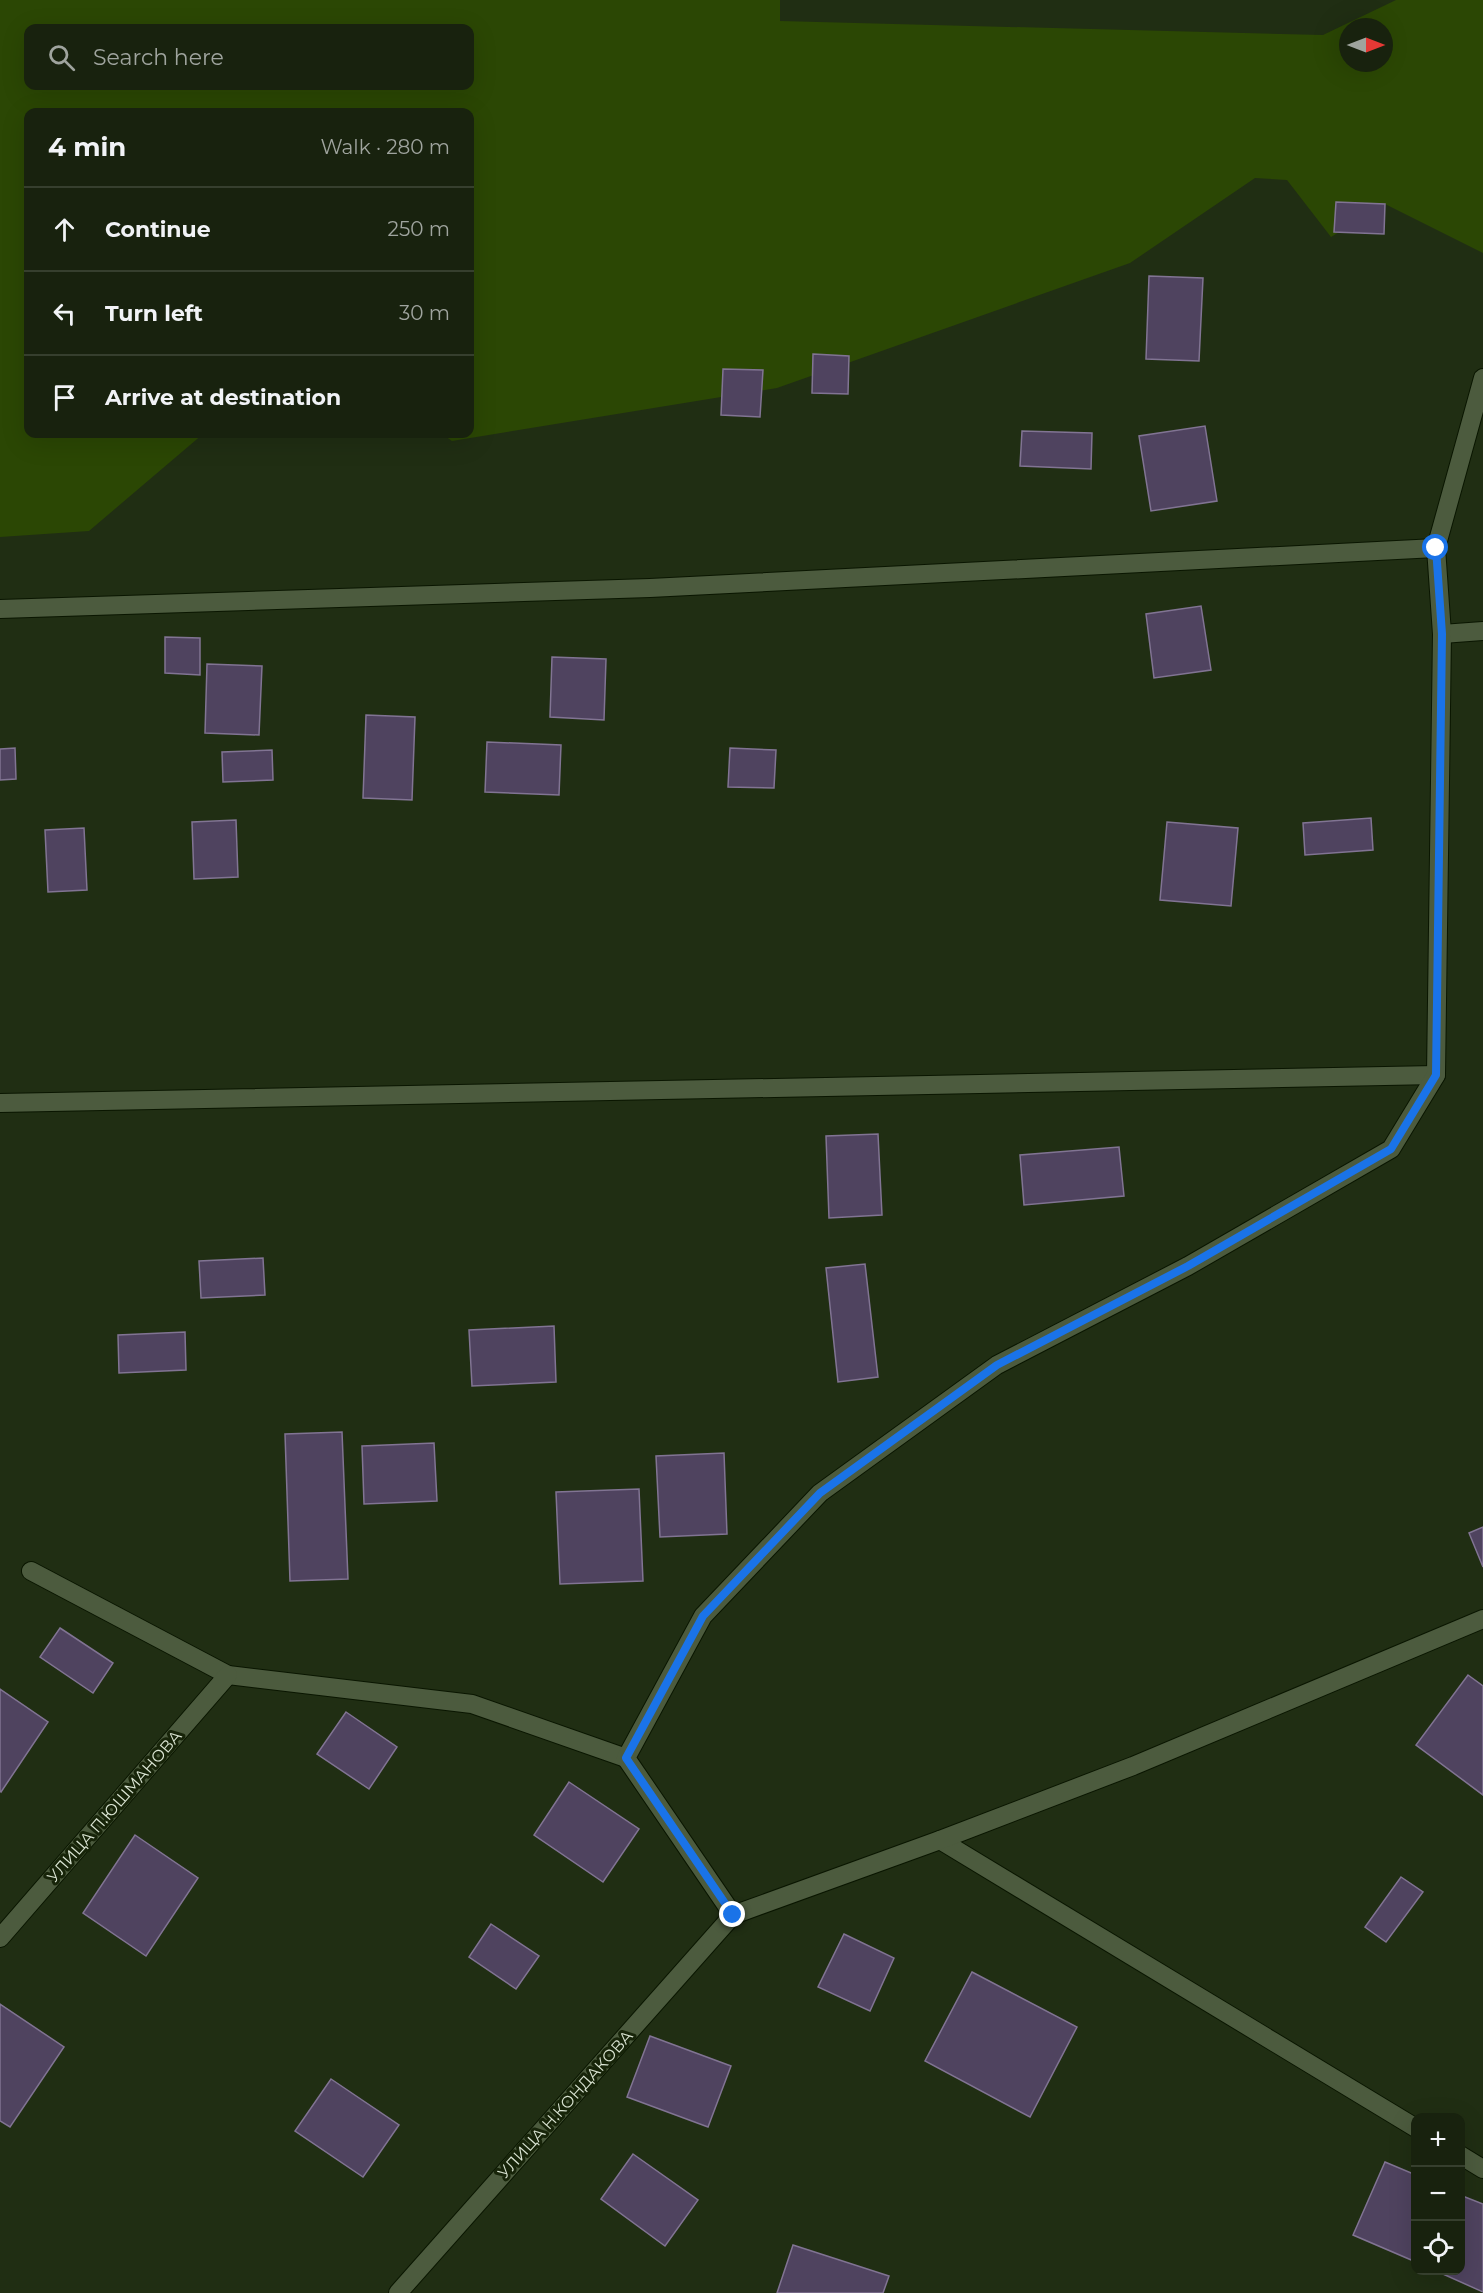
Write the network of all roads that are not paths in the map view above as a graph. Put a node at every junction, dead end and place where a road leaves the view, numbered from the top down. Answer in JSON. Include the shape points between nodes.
{"nodes":[{"id":1,"x":1483,"y":378,"type":"edge"},
{"id":2,"x":1436,"y":548,"type":"junction"},
{"id":3,"x":0,"y":609,"type":"edge"},
{"id":4,"x":1483,"y":631,"type":"edge"},
{"id":5,"x":1442,"y":634,"type":"junction"},
{"id":6,"x":1436,"y":1075,"type":"junction"},
{"id":7,"x":0,"y":1103,"type":"edge"},
{"id":8,"x":31,"y":1571,"type":"dead end"},
{"id":9,"x":1483,"y":1618,"type":"edge"},
{"id":10,"x":228,"y":1675,"type":"junction"},
{"id":11,"x":626,"y":1758,"type":"junction"},
{"id":12,"x":940,"y":1840,"type":"junction"},
{"id":13,"x":733,"y":1915,"type":"junction"},
{"id":14,"x":0,"y":1938,"type":"edge"},
{"id":15,"x":1411,"y":2125,"type":"edge"},
{"id":16,"x":1465,"y":2158,"type":"edge"},
{"id":17,"x":1483,"y":2169,"type":"edge"},
{"id":18,"x":398,"y":2293,"type":"edge"}],
"edges":[{"from":1,"to":2,"type":"street"},
{"from":2,"to":3,"type":"street","via":[[650,588]]},
{"from":2,"to":5,"type":"street"},
{"from":4,"to":5,"type":"street"},
{"from":5,"to":6,"type":"street"},
{"from":6,"to":7,"type":"street"},
{"from":6,"to":11,"type":"street","via":[[1391,1149],[1188,1266],[997,1365],[820,1493],[703,1616]]},
{"from":8,"to":10,"type":"street"},
{"from":9,"to":12,"type":"street","via":[[1133,1766]]},
{"from":10,"to":11,"type":"street","via":[[472,1704]]},
{"from":10,"to":14,"type":"street","name":"УЛИЦА П.ЮШМАНОВА"},
{"from":11,"to":13,"type":"street"},
{"from":12,"to":13,"type":"street"},
{"from":12,"to":15,"type":"street"},
{"from":13,"to":18,"type":"street","name":"УЛИЦА Н.КОНДАКОВА"},
{"from":16,"to":17,"type":"street"}]}
